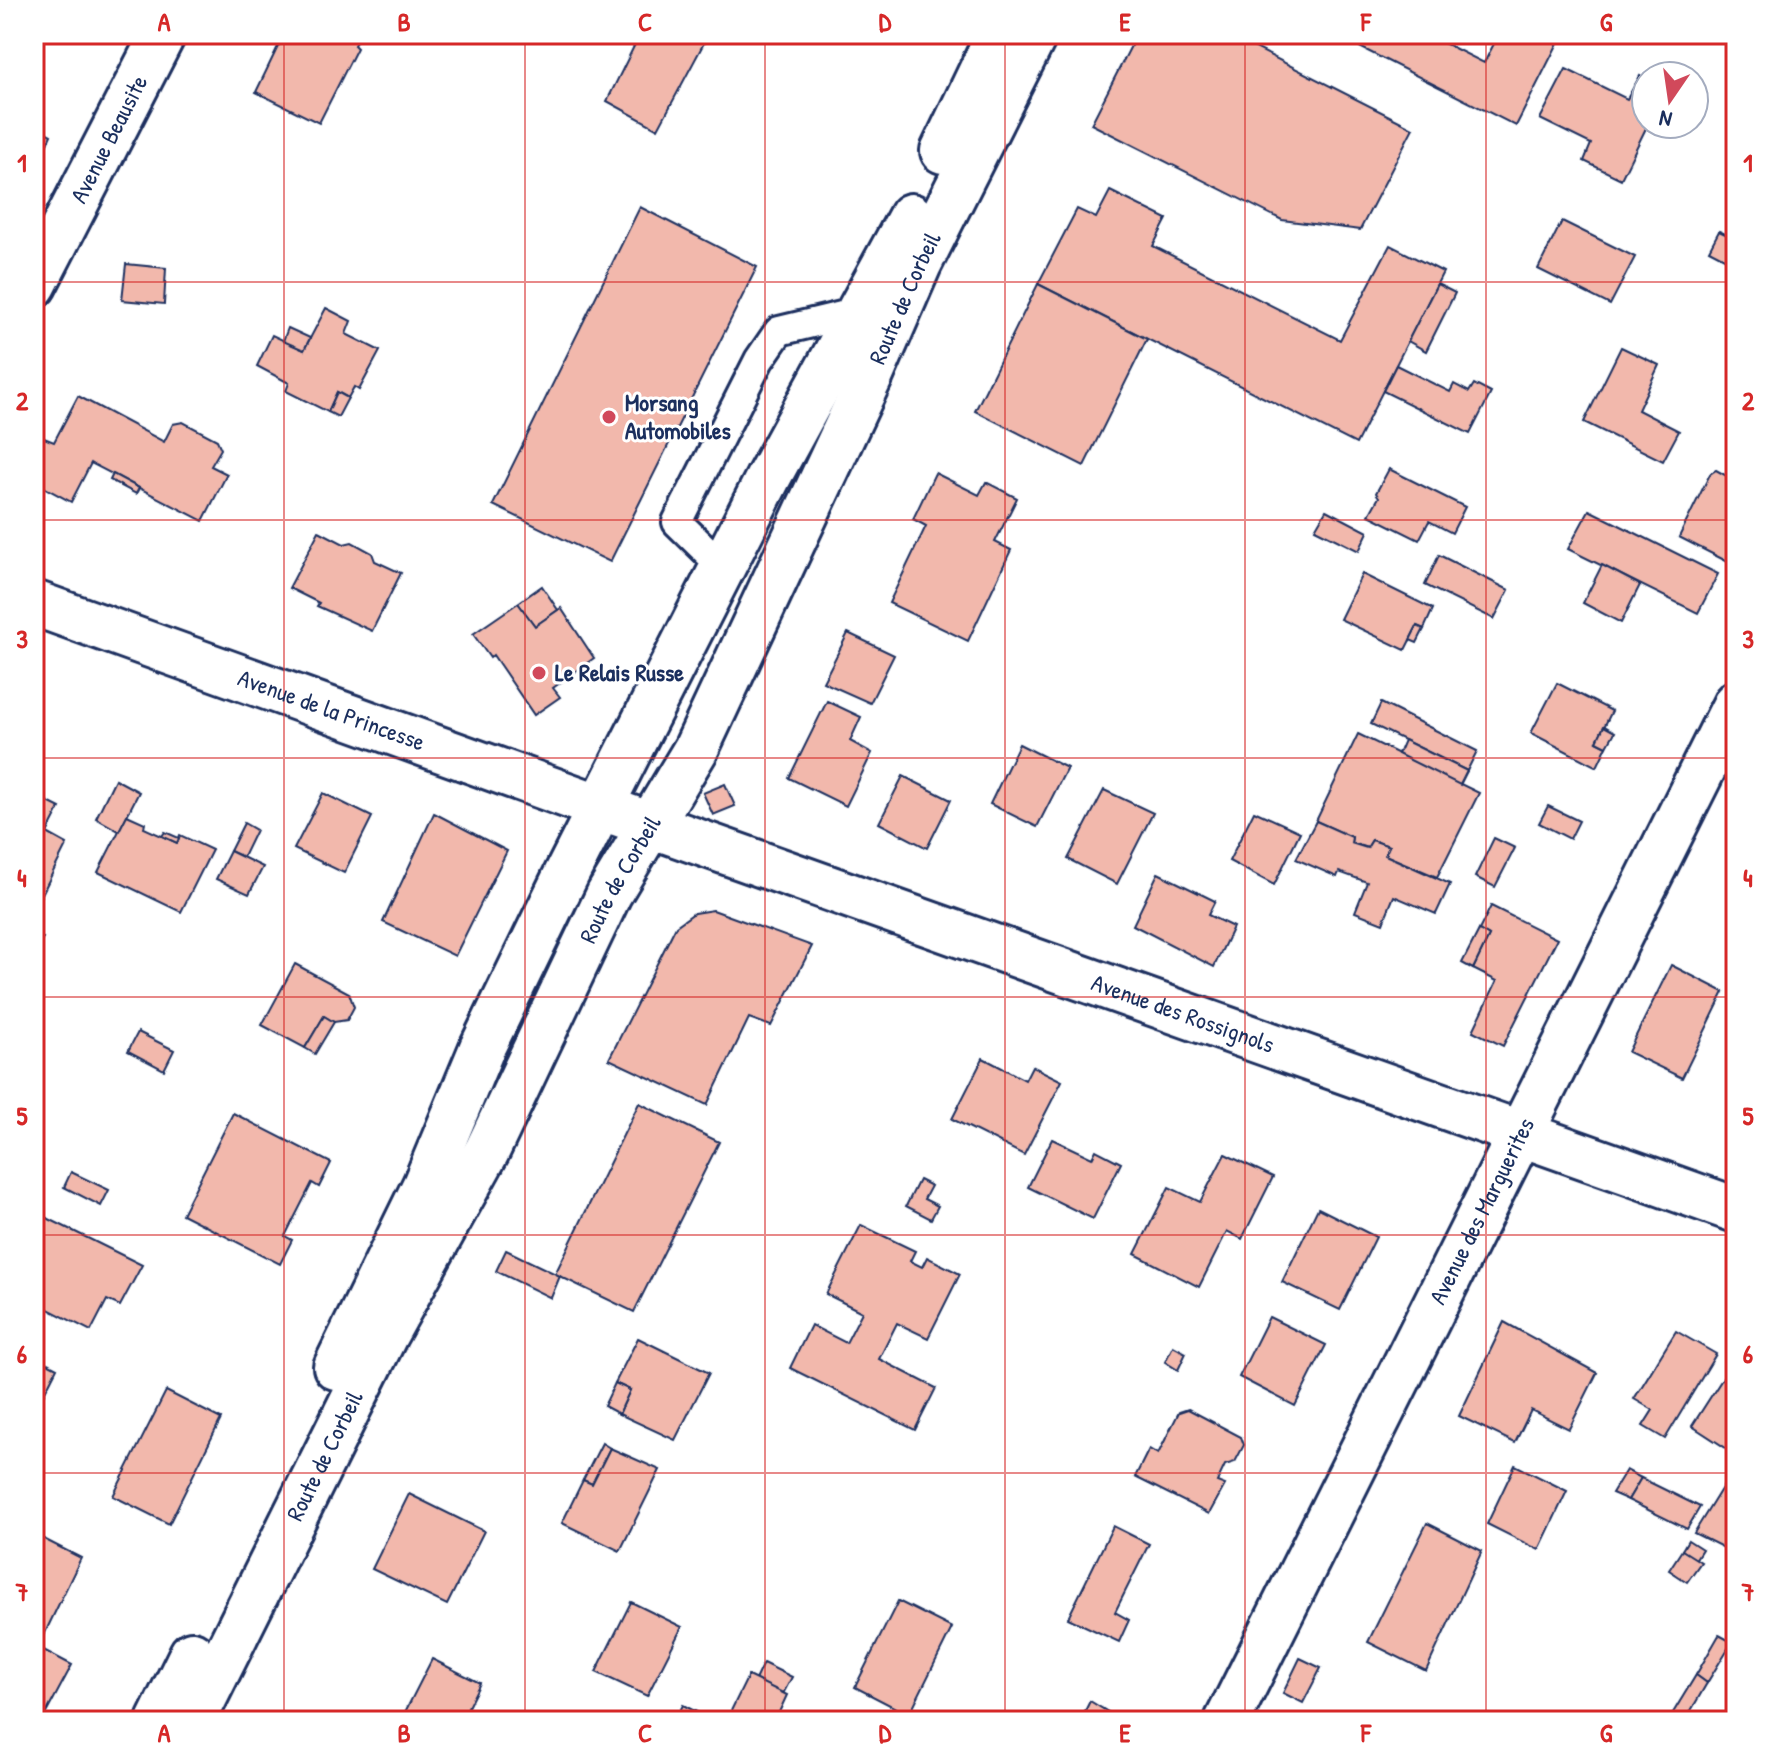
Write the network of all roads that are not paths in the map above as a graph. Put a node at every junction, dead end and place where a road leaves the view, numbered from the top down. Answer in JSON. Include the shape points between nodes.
{"nodes":[{"id":1,"x":163,"y":34,"type":"edge"},
{"id":2,"x":999,"y":34,"type":"edge"},
{"id":3,"x":1035,"y":34,"type":"edge"},
{"id":4,"x":34,"y":285,"type":"edge"},
{"id":5,"x":858,"y":312,"type":"junction"},
{"id":6,"x":723,"y":567,"type":"junction"},
{"id":7,"x":34,"y":603,"type":"edge"},
{"id":8,"x":1736,"y":703,"type":"edge"},
{"id":9,"x":626,"y":816,"type":"junction"},
{"id":10,"x":1521,"y":1134,"type":"junction"},
{"id":11,"x":1736,"y":1210,"type":"edge"},
{"id":12,"x":159,"y":1721,"type":"edge"},
{"id":13,"x":193,"y":1721,"type":"edge"},
{"id":14,"x":1227,"y":1721,"type":"edge"}],
"edges":[{"from":1,"to":4,"type":"main road","name":"Avenue Beausite"},
{"from":2,"to":5,"type":"main road","name":"Route de Corbeil","via":[[894,251]]},
{"from":3,"to":9,"type":"main road","name":"Route de Corbeil","via":[[919,264],[696,749]]},
{"from":5,"to":6,"type":"main road","name":"Route de Corbeil"},
{"from":5,"to":6,"type":"lane","via":[[779,331],[759,360],[677,522]]},
{"from":6,"to":9,"type":"main road","name":"Route de Corbeil"},
{"from":7,"to":9,"type":"main road","name":"Avenue de la Princesse"},
{"from":8,"to":10,"type":"main road","name":"Avenue des Marguerites"},
{"from":9,"to":10,"type":"main road","name":"Avenue des Rossignols"},
{"from":9,"to":12,"type":"main road","name":"Route de Corbeil","via":[[482,1048],[425,1185]]},
{"from":9,"to":13,"type":"main road","name":"Route de Corbeil","via":[[609,894],[487,1151],[385,1335]]},
{"from":10,"to":11,"type":"main road","name":"Avenue des Rossignols"},
{"from":10,"to":14,"type":"main road","name":"Avenue des Marguerites"}]}
